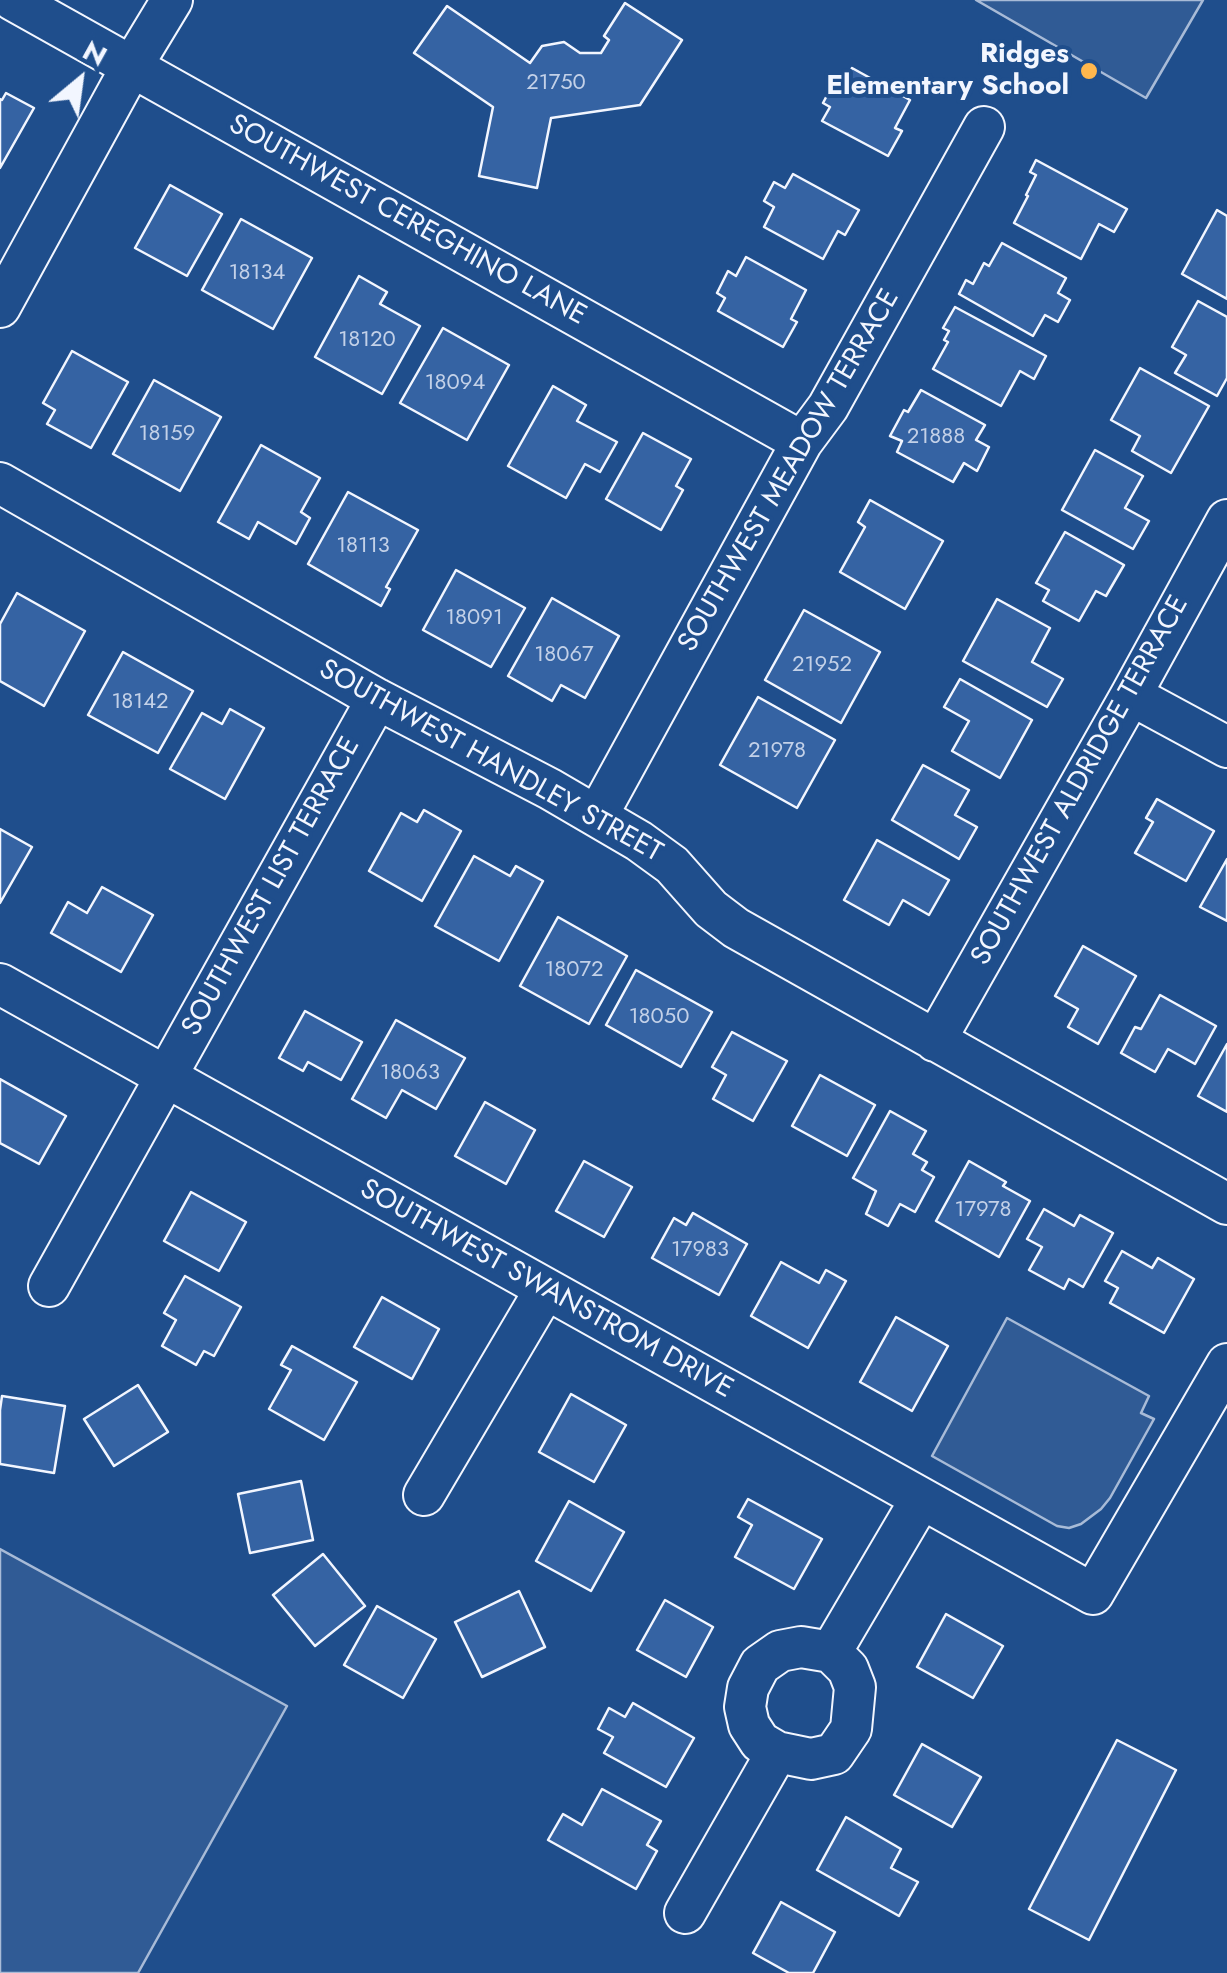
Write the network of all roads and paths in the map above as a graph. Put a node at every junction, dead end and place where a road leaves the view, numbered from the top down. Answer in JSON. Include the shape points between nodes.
{"nodes":[{"id":1,"x":13,"y":0,"type":"edge"},
{"id":2,"x":172,"y":0,"type":"edge"},
{"id":3,"x":132,"y":66,"type":"junction"},
{"id":4,"x":984,"y":127,"type":"dead end"},
{"id":5,"x":0,"y":307,"type":"edge"},
{"id":6,"x":802,"y":442,"type":"junction"},
{"id":7,"x":0,"y":483,"type":"edge"},
{"id":8,"x":1227,"y":520,"type":"edge"},
{"id":9,"x":1131,"y":695,"type":"junction"},
{"id":10,"x":377,"y":699,"type":"junction"},
{"id":11,"x":1227,"y":748,"type":"edge"},
{"id":12,"x":597,"y":816,"type":"junction"},
{"id":13,"x":0,"y":984,"type":"edge"},
{"id":14,"x":935,"y":1041,"type":"junction"},
{"id":15,"x":166,"y":1076,"type":"junction"},
{"id":16,"x":1227,"y":1204,"type":"edge"},
{"id":17,"x":49,"y":1286,"type":"dead end"},
{"id":18,"x":545,"y":1290,"type":"junction"},
{"id":19,"x":1227,"y":1364,"type":"edge"},
{"id":20,"x":424,"y":1495,"type":"dead end"},
{"id":21,"x":921,"y":1499,"type":"junction"},
{"id":22,"x":831,"y":1652,"type":"junction"},
{"id":23,"x":777,"y":1752,"type":"junction"},
{"id":24,"x":685,"y":1914,"type":"dead end"}],
"edges":[{"from":1,"to":3,"type":"street","name":"SOUTHWEST CEREGHINO LANE"},
{"from":2,"to":3,"type":"street"},
{"from":3,"to":5,"type":"street"},
{"from":3,"to":6,"type":"street","name":"SOUTHWEST CEREGHINO LANE"},
{"from":4,"to":6,"type":"street","name":"SOUTHWEST MEADOW TERRACE","via":[[828,407]]},
{"from":6,"to":12,"type":"street","name":"SOUTHWEST MEADOW TERRACE"},
{"from":7,"to":10,"type":"street","name":"SOUTHWEST HANDLEY STREET"},
{"from":8,"to":9,"type":"street","name":"SOUTHWEST ALDRIDGE TERRACE"},
{"from":9,"to":11,"type":"street"},
{"from":9,"to":14,"type":"street","name":"SOUTHWEST ALDRIDGE TERRACE"},
{"from":10,"to":12,"type":"street","name":"SOUTHWEST HANDLEY STREET"},
{"from":10,"to":15,"type":"street","name":"SOUTHWEST LIST TERRACE"},
{"from":12,"to":14,"type":"street","name":"SOUTHWEST HANDLEY STREET","via":[[672,865],[736,928]]},
{"from":13,"to":15,"type":"street","name":"SOUTHWEST SWANSTROM DRIVE"},
{"from":14,"to":16,"type":"street","name":"SOUTHWEST HANDLEY STREET"},
{"from":15,"to":17,"type":"street","name":"SOUTHWEST LIST TERRACE"},
{"from":15,"to":18,"type":"street","name":"SOUTHWEST SWANSTROM DRIVE"},
{"from":18,"to":20,"type":"street"},
{"from":18,"to":21,"type":"street","name":"SOUTHWEST SWANSTROM DRIVE"},
{"from":19,"to":21,"type":"street","name":"SOUTHWEST SWANSTROM DRIVE","via":[[1093,1594]]},
{"from":21,"to":22,"type":"street"},
{"from":22,"to":23,"type":"street","via":[[856,1687],[851,1729],[834,1754],[810,1760]]},
{"from":22,"to":23,"type":"street","via":[[801,1647],[760,1665],[745,1708],[760,1742]]},
{"from":23,"to":24,"type":"street"}]}
